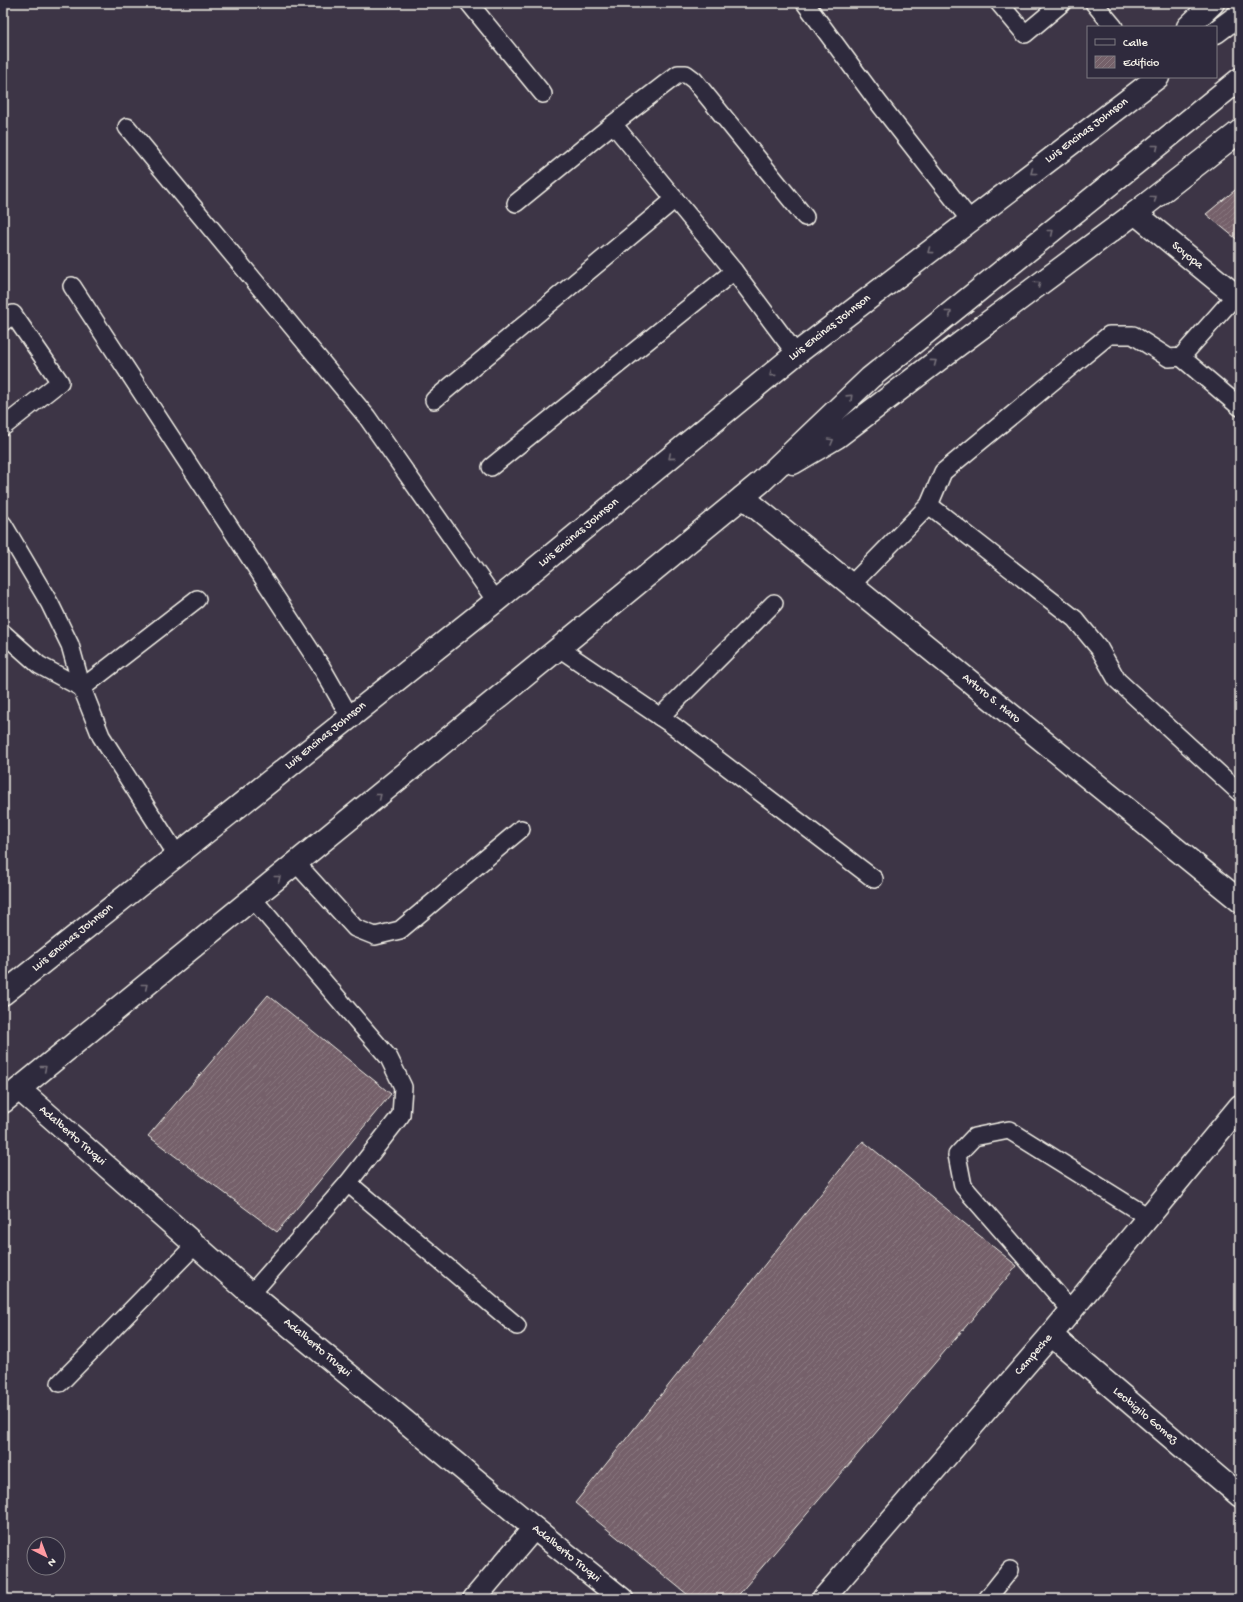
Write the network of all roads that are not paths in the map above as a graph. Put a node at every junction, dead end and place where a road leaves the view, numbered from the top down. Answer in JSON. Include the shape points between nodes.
{"nodes":[{"id":1,"x":469,"y":3,"type":"edge"},
{"id":2,"x":805,"y":3,"type":"edge"},
{"id":3,"x":999,"y":3,"type":"edge"},
{"id":4,"x":1062,"y":3,"type":"edge"},
{"id":5,"x":1094,"y":3,"type":"edge"},
{"id":6,"x":1209,"y":4,"type":"edge"},
{"id":7,"x":1227,"y":24,"type":"edge"},
{"id":8,"x":1113,"y":26,"type":"edge"},
{"id":9,"x":1189,"y":26,"type":"edge"},
{"id":10,"x":1151,"y":78,"type":"edge"},
{"id":11,"x":1240,"y":79,"type":"edge"},
{"id":12,"x":543,"y":94,"type":"dead end"},
{"id":13,"x":613,"y":124,"type":"junction"},
{"id":14,"x":127,"y":127,"type":"dead end"},
{"id":15,"x":1240,"y":131,"type":"edge"},
{"id":16,"x":675,"y":199,"type":"junction"},
{"id":17,"x":516,"y":203,"type":"dead end"},
{"id":18,"x":1135,"y":213,"type":"junction"},
{"id":19,"x":805,"y":218,"type":"dead end"},
{"id":20,"x":970,"y":220,"type":"junction"},
{"id":21,"x":734,"y":271,"type":"junction"},
{"id":22,"x":72,"y":286,"type":"dead end"},
{"id":23,"x":1238,"y":297,"type":"edge"},
{"id":24,"x":3,"y":322,"type":"edge"},
{"id":25,"x":796,"y":354,"type":"junction"},
{"id":26,"x":1181,"y":357,"type":"junction"},
{"id":27,"x":434,"y":400,"type":"dead end"},
{"id":28,"x":1240,"y":407,"type":"edge"},
{"id":29,"x":3,"y":427,"type":"edge"},
{"id":30,"x":491,"y":467,"type":"dead end"},
{"id":31,"x":761,"y":482,"type":"junction"},
{"id":32,"x":743,"y":497,"type":"junction"},
{"id":33,"x":929,"y":504,"type":"junction"},
{"id":34,"x":3,"y":524,"type":"edge"},
{"id":35,"x":852,"y":585,"type":"junction"},
{"id":36,"x":197,"y":600,"type":"dead end"},
{"id":37,"x":496,"y":601,"type":"junction"},
{"id":38,"x":774,"y":603,"type":"dead end"},
{"id":39,"x":3,"y":633,"type":"edge"},
{"id":40,"x":559,"y":648,"type":"junction"},
{"id":41,"x":82,"y":688,"type":"junction"},
{"id":42,"x":350,"y":717,"type":"junction"},
{"id":43,"x":660,"y":717,"type":"junction"},
{"id":44,"x":1240,"y":793,"type":"edge"},
{"id":45,"x":521,"y":829,"type":"dead end"},
{"id":46,"x":177,"y":855,"type":"junction"},
{"id":47,"x":296,"y":863,"type":"junction"},
{"id":48,"x":874,"y":879,"type":"dead end"},
{"id":49,"x":253,"y":899,"type":"junction"},
{"id":50,"x":1240,"y":901,"type":"edge"},
{"id":51,"x":3,"y":994,"type":"edge"},
{"id":52,"x":11,"y":1096,"type":"edge"},
{"id":53,"x":1240,"y":1106,"type":"edge"},
{"id":54,"x":348,"y":1183,"type":"junction"},
{"id":55,"x":1148,"y":1217,"type":"junction"},
{"id":56,"x":195,"y":1244,"type":"junction"},
{"id":57,"x":251,"y":1294,"type":"junction"},
{"id":58,"x":1072,"y":1310,"type":"junction"},
{"id":59,"x":517,"y":1326,"type":"dead end"},
{"id":60,"x":1051,"y":1335,"type":"junction"},
{"id":61,"x":60,"y":1383,"type":"dead end"},
{"id":62,"x":1240,"y":1496,"type":"edge"},
{"id":63,"x":534,"y":1528,"type":"junction"},
{"id":64,"x":1010,"y":1570,"type":"dead end"},
{"id":65,"x":474,"y":1599,"type":"edge"},
{"id":66,"x":622,"y":1599,"type":"edge"},
{"id":67,"x":823,"y":1599,"type":"edge"},
{"id":68,"x":987,"y":1599,"type":"edge"}],
"edges":[{"from":1,"to":12,"type":"lane"},
{"from":2,"to":20,"type":"lane"},
{"from":3,"to":4,"type":"lane","via":[[1025,34]]},
{"from":5,"to":8,"type":"lane"},
{"from":6,"to":7,"type":"lane"},
{"from":6,"to":9,"type":"main road"},
{"from":10,"to":20,"type":"main road","name":"Luis Encinas Johnson","one_way":true,"via":[[1086,132]]},
{"from":31,"to":11,"type":"main road","one_way":true,"via":[[870,378]]},
{"from":13,"to":16,"type":"lane"},
{"from":13,"to":17,"type":"lane"},
{"from":13,"to":19,"type":"lane","via":[[678,74],[686,74],[694,80]]},
{"from":14,"to":37,"type":"lane","via":[[367,417]]},
{"from":18,"to":15,"type":"main road","one_way":true},
{"from":16,"to":21,"type":"lane"},
{"from":16,"to":27,"type":"lane"},
{"from":18,"to":23,"type":"main road","name":"Soyopa"},
{"from":31,"to":18,"type":"main road","one_way":true,"via":[[837,437]]},
{"from":20,"to":25,"type":"main road","name":"Luis Encinas Johnson","one_way":true},
{"from":21,"to":25,"type":"lane"},
{"from":21,"to":30,"type":"lane"},
{"from":22,"to":42,"type":"lane","via":[[322,668]]},
{"from":23,"to":26,"type":"lane"},
{"from":24,"to":29,"type":"lane","via":[[13,314],[60,382]]},
{"from":25,"to":37,"type":"main road","name":"Luis Encinas Johnson","one_way":true},
{"from":26,"to":28,"type":"lane"},
{"from":26,"to":33,"type":"lane","via":[[1169,358],[1133,335],[1109,335],[943,472]]},
{"from":31,"to":32,"type":"main road"},
{"from":32,"to":35,"type":"main road","name":"Arturo S. Haro"},
{"from":32,"to":40,"type":"main road"},
{"from":33,"to":35,"type":"lane"},
{"from":33,"to":44,"type":"lane","via":[[1075,619],[1099,648],[1117,680]]},
{"from":34,"to":41,"type":"lane","via":[[50,604],[70,645]]},
{"from":35,"to":50,"type":"main road","name":"Arturo S. Haro"},
{"from":36,"to":41,"type":"lane"},
{"from":37,"to":42,"type":"main road","name":"Luis Encinas Johnson"},
{"from":38,"to":43,"type":"lane"},
{"from":39,"to":41,"type":"lane","via":[[39,665]]},
{"from":40,"to":43,"type":"lane"},
{"from":47,"to":40,"type":"main road","one_way":true},
{"from":41,"to":46,"type":"lane","via":[[101,736]]},
{"from":42,"to":46,"type":"main road","name":"Luis Encinas Johnson"},
{"from":43,"to":48,"type":"lane"},
{"from":45,"to":47,"type":"lane","via":[[400,930],[375,936],[355,928]]},
{"from":46,"to":51,"type":"main road","name":"Luis Encinas Johnson"},
{"from":49,"to":47,"type":"main road","one_way":true},
{"from":52,"to":49,"type":"main road","one_way":true},
{"from":49,"to":54,"type":"lane","via":[[389,1058],[403,1087],[400,1115]]},
{"from":52,"to":56,"type":"main road","name":"Adalberto Truqui"},
{"from":53,"to":55,"type":"main road","name":"Campeche"},
{"from":54,"to":57,"type":"lane"},
{"from":54,"to":59,"type":"lane"},
{"from":55,"to":58,"type":"main road","name":"Campeche"},
{"from":55,"to":58,"type":"lane","via":[[1009,1130],[974,1137],[957,1155],[963,1186]]},
{"from":56,"to":57,"type":"main road","name":"Adalberto Truqui"},
{"from":56,"to":61,"type":"lane"},
{"from":57,"to":63,"type":"main road","name":"Adalberto Truqui"},
{"from":58,"to":60,"type":"main road","name":"Campeche"},
{"from":60,"to":62,"type":"main road","name":"Leobigilo Gomez"},
{"from":60,"to":67,"type":"main road","name":"Campeche"},
{"from":63,"to":65,"type":"main road"},
{"from":63,"to":66,"type":"main road","name":"Adalberto Truqui"},
{"from":64,"to":68,"type":"lane"}]}
